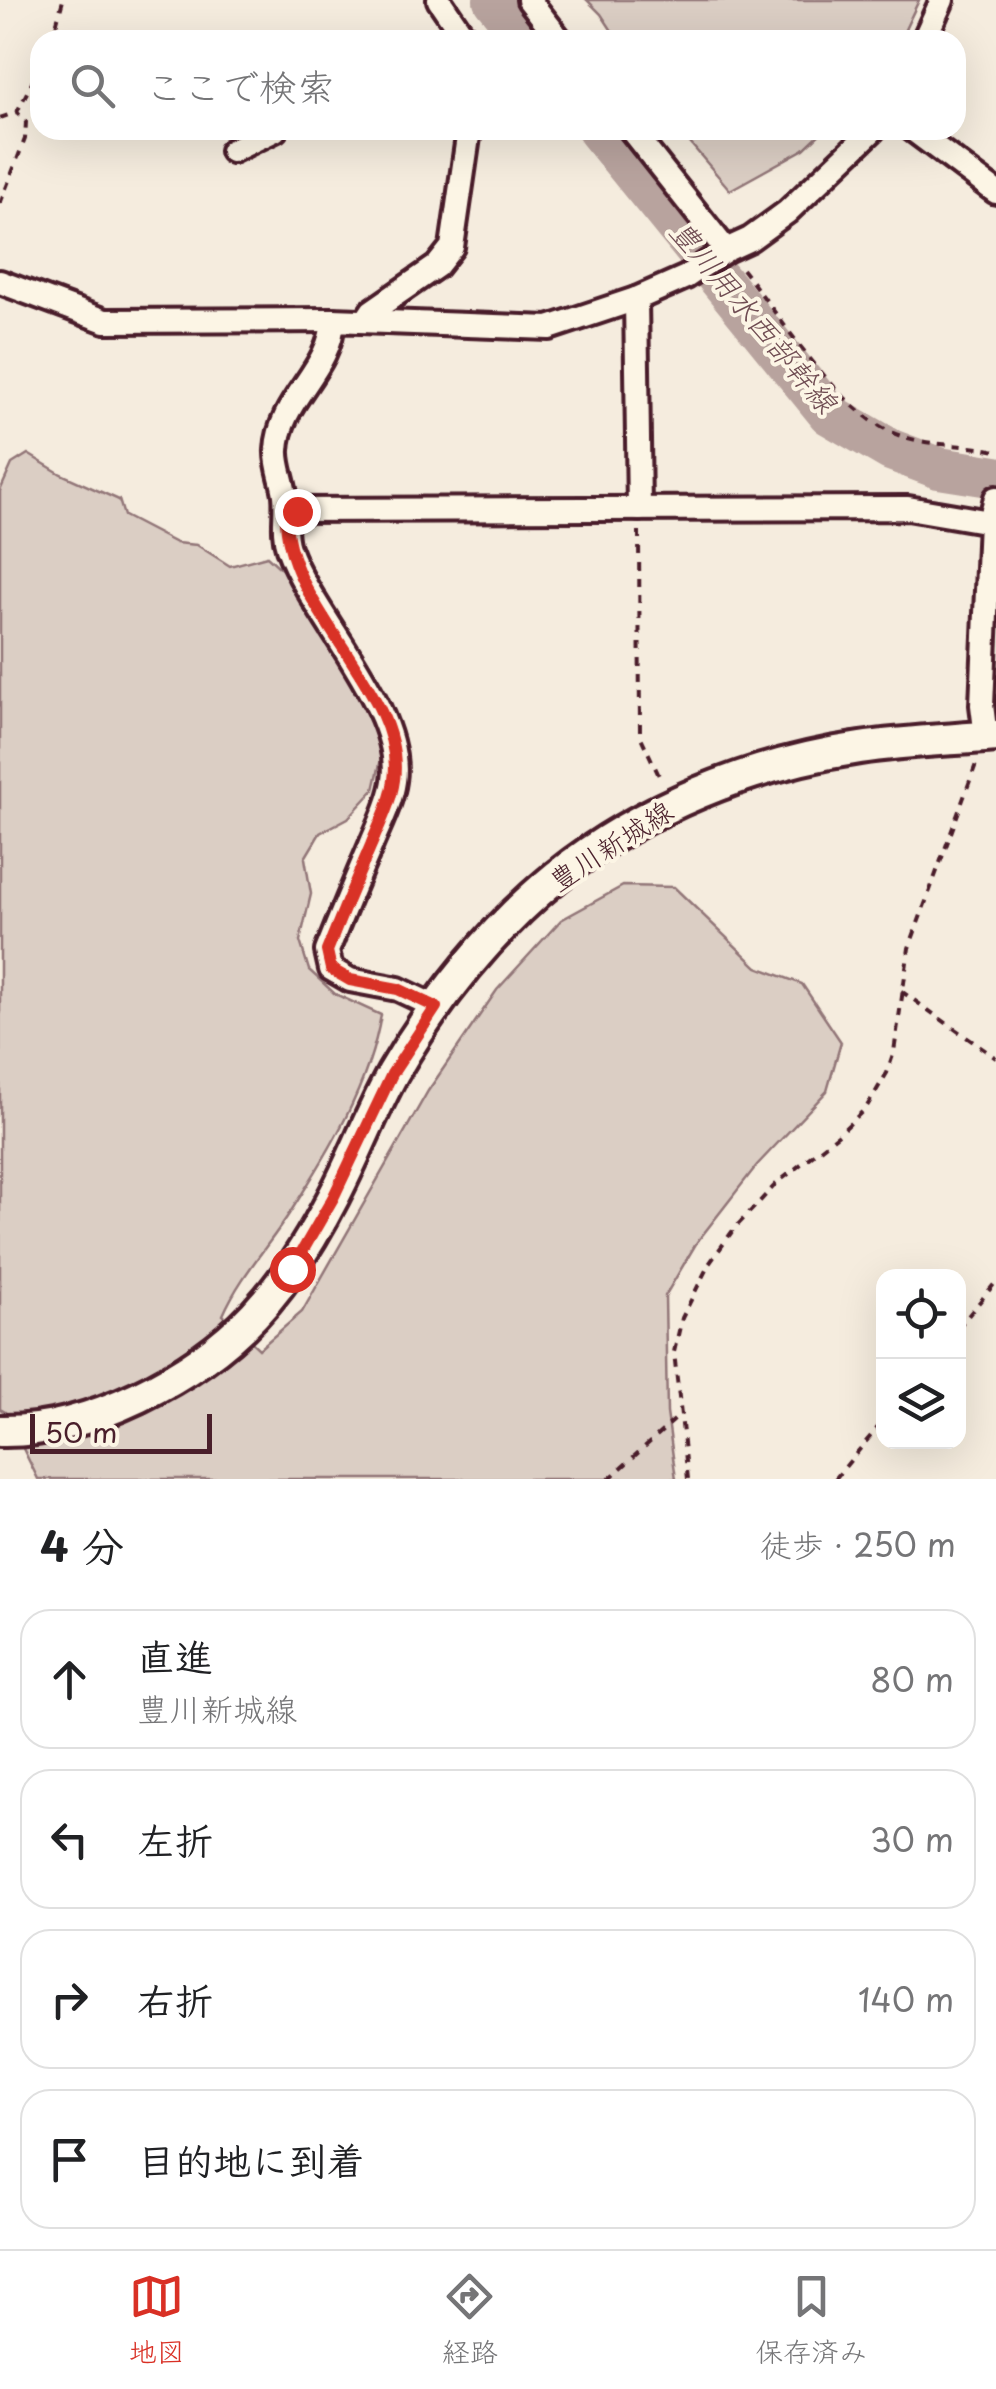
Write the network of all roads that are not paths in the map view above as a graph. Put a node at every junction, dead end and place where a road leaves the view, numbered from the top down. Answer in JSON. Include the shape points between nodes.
{"nodes":[{"id":1,"x":439,"y":0,"type":"edge"},
{"id":2,"x":529,"y":0,"type":"edge"},
{"id":3,"x":942,"y":0,"type":"edge"},
{"id":4,"x":459,"y":30,"type":"edge"},
{"id":5,"x":552,"y":30,"type":"edge"},
{"id":6,"x":928,"y":30,"type":"edge"},
{"id":7,"x":255,"y":140,"type":"edge"},
{"id":8,"x":468,"y":140,"type":"edge"},
{"id":9,"x":639,"y":140,"type":"edge"},
{"id":10,"x":863,"y":140,"type":"edge"},
{"id":11,"x":926,"y":140,"type":"edge"},
{"id":12,"x":232,"y":152,"type":"dead end"},
{"id":13,"x":996,"y":192,"type":"edge"},
{"id":14,"x":722,"y":253,"type":"junction"},
{"id":15,"x":0,"y":282,"type":"edge"},
{"id":16,"x":636,"y":299,"type":"junction"},
{"id":17,"x":332,"y":320,"type":"junction"},
{"id":18,"x":366,"y":320,"type":"junction"},
{"id":19,"x":994,"y":507,"type":"edge"},
{"id":20,"x":639,"y":509,"type":"junction"},
{"id":21,"x":286,"y":510,"type":"junction"},
{"id":22,"x":991,"y":736,"type":"edge"},
{"id":23,"x":436,"y":1007,"type":"junction"},
{"id":24,"x":0,"y":1432,"type":"edge"}],
"edges":[{"from":1,"to":4,"type":"street"},
{"from":2,"to":5,"type":"street"},
{"from":3,"to":6,"type":"street"},
{"from":7,"to":12,"type":"street"},
{"from":8,"to":18,"type":"street","via":[[452,247]]},
{"from":9,"to":14,"type":"street"},
{"from":10,"to":14,"type":"street","via":[[786,212]]},
{"from":11,"to":13,"type":"street"},
{"from":14,"to":16,"type":"street"},
{"from":15,"to":17,"type":"street","via":[[106,321]]},
{"from":16,"to":18,"type":"street","via":[[548,328]]},
{"from":16,"to":20,"type":"street"},
{"from":17,"to":18,"type":"street"},
{"from":17,"to":21,"type":"street","via":[[322,362],[289,408],[277,450]]},
{"from":19,"to":20,"type":"street"},
{"from":19,"to":22,"type":"street","via":[[982,705]]},
{"from":20,"to":21,"type":"street"},
{"from":21,"to":23,"type":"street","via":[[288,548],[382,712],[393,748],[394,780],[327,951],[331,969]]},
{"from":22,"to":23,"type":"main road","name":"豊川新城線","via":[[788,762],[672,804],[557,876],[497,932]]},
{"from":23,"to":24,"type":"main road","name":"豊川新城線","via":[[392,1074],[292,1269],[258,1314],[172,1380],[95,1418]]}]}
